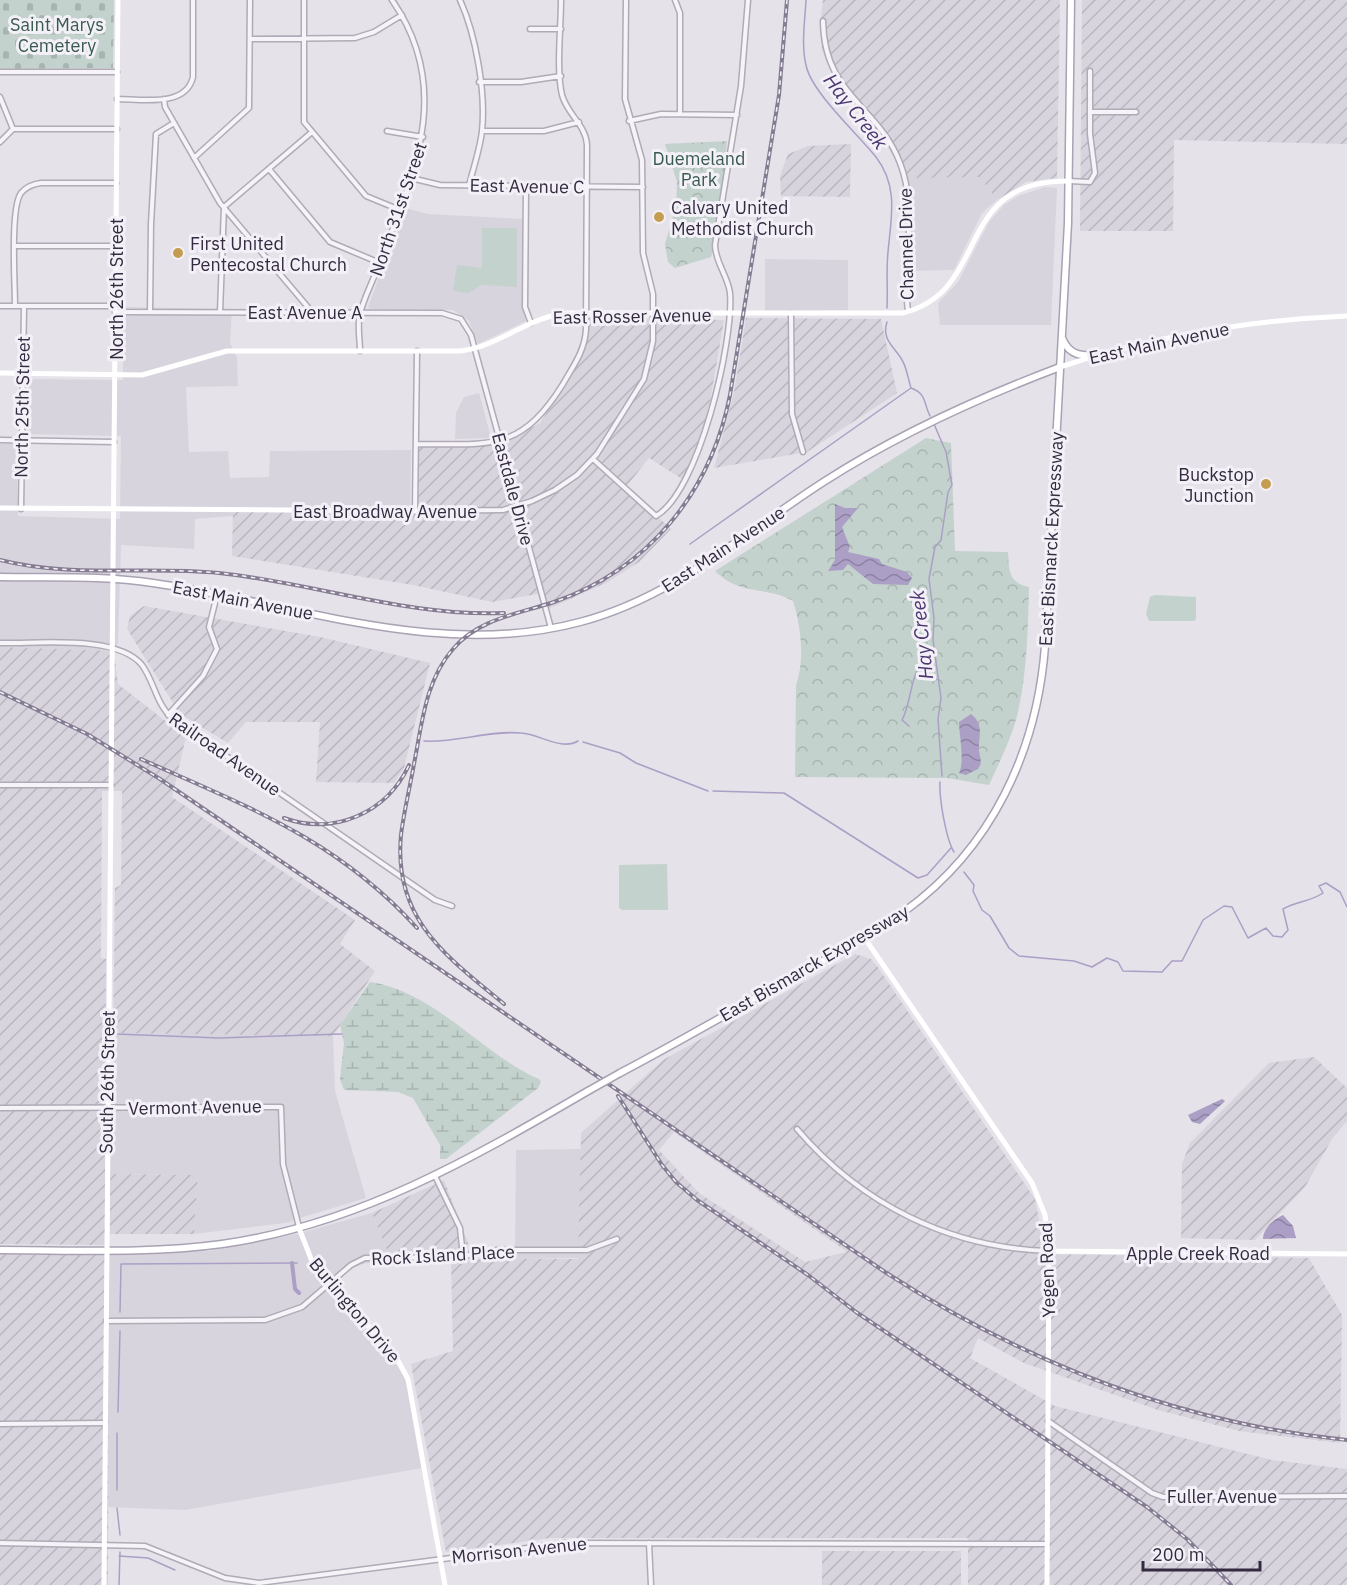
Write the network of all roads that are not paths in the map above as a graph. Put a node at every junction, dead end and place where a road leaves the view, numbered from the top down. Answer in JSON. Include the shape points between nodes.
{"nodes":[{"id":1,"x":118,"y":0,"type":"edge"},
{"id":2,"x":193,"y":0,"type":"edge"},
{"id":3,"x":250,"y":0,"type":"edge"},
{"id":4,"x":304,"y":0,"type":"edge"},
{"id":5,"x":392,"y":0,"type":"edge"},
{"id":6,"x":460,"y":0,"type":"edge"},
{"id":7,"x":561,"y":0,"type":"edge"},
{"id":8,"x":626,"y":0,"type":"edge"},
{"id":9,"x":675,"y":0,"type":"edge"},
{"id":10,"x":748,"y":0,"type":"edge"},
{"id":11,"x":1071,"y":0,"type":"edge"},
{"id":12,"x":402,"y":15,"type":"junction"},
{"id":13,"x":823,"y":21,"type":"dead end"},
{"id":14,"x":530,"y":28,"type":"dead end"},
{"id":15,"x":561,"y":29,"type":"junction"},
{"id":16,"x":250,"y":39,"type":"junction"},
{"id":17,"x":304,"y":39,"type":"junction"},
{"id":18,"x":1090,"y":71,"type":"dead end"},
{"id":19,"x":0,"y":72,"type":"edge"},
{"id":20,"x":117,"y":72,"type":"junction"},
{"id":21,"x":561,"y":76,"type":"junction"},
{"id":22,"x":479,"y":82,"type":"junction"},
{"id":23,"x":0,"y":97,"type":"edge"},
{"id":24,"x":117,"y":99,"type":"junction"},
{"id":25,"x":164,"y":99,"type":"junction"},
{"id":26,"x":1136,"y":111,"type":"dead end"},
{"id":27,"x":1090,"y":112,"type":"junction"},
{"id":28,"x":680,"y":114,"type":"junction"},
{"id":29,"x":737,"y":115,"type":"junction"},
{"id":30,"x":629,"y":121,"type":"junction"},
{"id":31,"x":174,"y":123,"type":"junction"},
{"id":32,"x":579,"y":123,"type":"junction"},
{"id":33,"x":13,"y":129,"type":"junction"},
{"id":34,"x":117,"y":129,"type":"junction"},
{"id":35,"x":387,"y":131,"type":"dead end"},
{"id":36,"x":482,"y":131,"type":"junction"},
{"id":37,"x":312,"y":132,"type":"junction"},
{"id":38,"x":423,"y":137,"type":"junction"},
{"id":39,"x":0,"y":142,"type":"edge"},
{"id":40,"x":194,"y":158,"type":"junction"},
{"id":41,"x":269,"y":169,"type":"junction"},
{"id":42,"x":411,"y":178,"type":"junction"},
{"id":43,"x":1069,"y":181,"type":"junction"},
{"id":44,"x":116,"y":183,"type":"junction"},
{"id":45,"x":469,"y":186,"type":"junction"},
{"id":46,"x":526,"y":186,"type":"junction"},
{"id":47,"x":587,"y":187,"type":"junction"},
{"id":48,"x":643,"y":187,"type":"junction"},
{"id":49,"x":224,"y":207,"type":"junction"},
{"id":50,"x":400,"y":210,"type":"junction"},
{"id":51,"x":15,"y":246,"type":"junction"},
{"id":52,"x":116,"y":246,"type":"junction"},
{"id":53,"x":380,"y":263,"type":"junction"},
{"id":54,"x":0,"y":306,"type":"edge"},
{"id":55,"x":15,"y":306,"type":"junction"},
{"id":56,"x":24,"y":306,"type":"junction"},
{"id":57,"x":115,"y":309,"type":"junction"},
{"id":58,"x":908,"y":311,"type":"junction"},
{"id":59,"x":150,"y":312,"type":"junction"},
{"id":60,"x":220,"y":312,"type":"junction"},
{"id":61,"x":312,"y":312,"type":"junction"},
{"id":62,"x":360,"y":313,"type":"junction"},
{"id":63,"x":586,"y":314,"type":"junction"},
{"id":64,"x":654,"y":314,"type":"junction"},
{"id":65,"x":730,"y":314,"type":"junction"},
{"id":66,"x":791,"y":314,"type":"junction"},
{"id":67,"x":1347,"y":316,"type":"edge"},
{"id":68,"x":531,"y":323,"type":"junction"},
{"id":69,"x":1062,"y":337,"type":"junction"},
{"id":70,"x":475,"y":348,"type":"junction"},
{"id":71,"x":360,"y":351,"type":"junction"},
{"id":72,"x":417,"y":351,"type":"junction"},
{"id":73,"x":1101,"y":355,"type":"junction"},
{"id":74,"x":1060,"y":367,"type":"junction"},
{"id":75,"x":0,"y":373,"type":"edge"},
{"id":76,"x":22,"y":373,"type":"junction"},
{"id":77,"x":115,"y":375,"type":"junction"},
{"id":78,"x":0,"y":440,"type":"edge"},
{"id":79,"x":21,"y":441,"type":"junction"},
{"id":80,"x":500,"y":441,"type":"junction"},
{"id":81,"x":114,"y":442,"type":"junction"},
{"id":82,"x":416,"y":444,"type":"junction"},
{"id":83,"x":803,"y":452,"type":"dead end"},
{"id":84,"x":593,"y":459,"type":"junction"},
{"id":85,"x":518,"y":506,"type":"junction"},
{"id":86,"x":0,"y":508,"type":"edge"},
{"id":87,"x":21,"y":508,"type":"junction"},
{"id":88,"x":114,"y":510,"type":"junction"},
{"id":89,"x":415,"y":511,"type":"junction"},
{"id":90,"x":0,"y":577,"type":"edge"},
{"id":91,"x":114,"y":578,"type":"junction"},
{"id":92,"x":217,"y":594,"type":"junction"},
{"id":93,"x":551,"y":629,"type":"junction"},
{"id":94,"x":0,"y":643,"type":"edge"},
{"id":95,"x":112,"y":647,"type":"junction"},
{"id":96,"x":168,"y":715,"type":"junction"},
{"id":97,"x":0,"y":785,"type":"edge"},
{"id":98,"x":111,"y":785,"type":"junction"},
{"id":99,"x":452,"y":906,"type":"dead end"},
{"id":100,"x":864,"y":937,"type":"junction"},
{"id":101,"x":281,"y":1107,"type":"joint"},
{"id":102,"x":0,"y":1108,"type":"edge"},
{"id":103,"x":107,"y":1108,"type":"junction"},
{"id":104,"x":798,"y":1129,"type":"dead end"},
{"id":105,"x":435,"y":1176,"type":"junction"},
{"id":106,"x":299,"y":1228,"type":"junction"},
{"id":107,"x":617,"y":1239,"type":"dead end"},
{"id":108,"x":0,"y":1250,"type":"edge"},
{"id":109,"x":106,"y":1250,"type":"junction"},
{"id":110,"x":1049,"y":1251,"type":"junction"},
{"id":111,"x":1347,"y":1254,"type":"edge"},
{"id":112,"x":463,"y":1257,"type":"junction"},
{"id":113,"x":329,"y":1283,"type":"junction"},
{"id":114,"x":106,"y":1321,"type":"junction"},
{"id":115,"x":1048,"y":1422,"type":"junction"},
{"id":116,"x":104,"y":1423,"type":"junction"},
{"id":117,"x":0,"y":1424,"type":"edge"},
{"id":118,"x":1347,"y":1496,"type":"edge"},
{"id":119,"x":0,"y":1543,"type":"edge"},
{"id":120,"x":649,"y":1543,"type":"junction"},
{"id":121,"x":104,"y":1544,"type":"junction"},
{"id":122,"x":1047,"y":1544,"type":"junction"},
{"id":123,"x":441,"y":1558,"type":"junction"},
{"id":124,"x":272,"y":1584,"type":"edge"},
{"id":125,"x":104,"y":1585,"type":"edge"},
{"id":126,"x":445,"y":1585,"type":"edge"},
{"id":127,"x":651,"y":1585,"type":"edge"},
{"id":128,"x":1047,"y":1585,"type":"edge"}],
"edges":[{"from":1,"to":20,"type":"street","name":"North 26th Street"},
{"from":2,"to":25,"type":"street","via":[[192,83],[178,97]]},
{"from":3,"to":16,"type":"street"},
{"from":4,"to":17,"type":"street"},
{"from":5,"to":12,"type":"street","name":"North 31st Street"},
{"from":6,"to":22,"type":"street","via":[[473,33]]},
{"from":7,"to":15,"type":"street"},
{"from":8,"to":30,"type":"street","name":"East Broadway Avenue","via":[[625,93]]},
{"from":9,"to":28,"type":"street","via":[[680,13]]},
{"from":10,"to":29,"type":"street"},
{"from":11,"to":43,"type":"main road","name":"East Bismarck Expressway"},
{"from":12,"to":17,"type":"street","via":[[362,37]]},
{"from":12,"to":38,"type":"street","name":"North 31st Street","via":[[415,44],[424,94]]},
{"from":13,"to":58,"type":"street","name":"Channel Drive","via":[[825,47],[834,74],[886,139],[903,171],[908,196]]},
{"from":14,"to":15,"type":"street"},
{"from":15,"to":21,"type":"street"},
{"from":16,"to":17,"type":"street"},
{"from":16,"to":40,"type":"street","via":[[248,111]]},
{"from":17,"to":37,"type":"street","via":[[303,118]]},
{"from":18,"to":27,"type":"street"},
{"from":19,"to":20,"type":"street"},
{"from":20,"to":24,"type":"street","name":"North 26th Street"},
{"from":21,"to":22,"type":"street","via":[[521,82]]},
{"from":21,"to":32,"type":"street","via":[[564,101]]},
{"from":22,"to":36,"type":"street"},
{"from":23,"to":33,"type":"street"},
{"from":24,"to":25,"type":"street"},
{"from":24,"to":34,"type":"street","name":"North 26th Street"},
{"from":25,"to":31,"type":"street"},
{"from":26,"to":27,"type":"street"},
{"from":27,"to":43,"type":"street","via":[[1095,176],[1090,182]]},
{"from":28,"to":29,"type":"street"},
{"from":28,"to":30,"type":"street","via":[[656,114]]},
{"from":29,"to":65,"type":"street","via":[[715,245],[729,287]]},
{"from":30,"to":48,"type":"street","name":"East Broadway Avenue","via":[[642,160]]},
{"from":31,"to":40,"type":"street"},
{"from":31,"to":59,"type":"street","via":[[156,132]]},
{"from":32,"to":36,"type":"street","via":[[544,131]]},
{"from":32,"to":47,"type":"street","via":[[587,141]]},
{"from":33,"to":34,"type":"street"},
{"from":33,"to":39,"type":"street"},
{"from":34,"to":44,"type":"street","name":"North 26th Street"},
{"from":35,"to":38,"type":"street"},
{"from":36,"to":45,"type":"street"},
{"from":37,"to":41,"type":"street"},
{"from":37,"to":50,"type":"street","via":[[366,196]]},
{"from":38,"to":42,"type":"street","name":"North 31st Street"},
{"from":40,"to":49,"type":"street"},
{"from":41,"to":49,"type":"street"},
{"from":41,"to":53,"type":"street","via":[[330,242]]},
{"from":42,"to":45,"type":"street","name":"East Avenue C","via":[[435,185]]},
{"from":42,"to":50,"type":"street","name":"North 31st Street"},
{"from":43,"to":58,"type":"street","name":"East Rosser Avenue","via":[[1034,184],[1003,199],[982,223],[950,285],[930,302]]},
{"from":43,"to":69,"type":"main road","name":"East Bismarck Expressway"},
{"from":44,"to":51,"type":"street","via":[[32,185],[21,193],[15,210]]},
{"from":44,"to":52,"type":"street","name":"North 26th Street"},
{"from":45,"to":46,"type":"street","name":"East Avenue C"},
{"from":46,"to":47,"type":"street","name":"East Avenue C"},
{"from":46,"to":68,"type":"street","via":[[525,307]]},
{"from":47,"to":48,"type":"street","name":"East Avenue C"},
{"from":47,"to":63,"type":"street"},
{"from":48,"to":64,"type":"street","name":"East Broadway Avenue","via":[[643,253],[652,286]]},
{"from":49,"to":60,"type":"street"},
{"from":49,"to":61,"type":"street"},
{"from":50,"to":53,"type":"street","name":"North 31st Street"},
{"from":51,"to":52,"type":"street"},
{"from":51,"to":55,"type":"street"},
{"from":52,"to":57,"type":"street","name":"North 26th Street"},
{"from":53,"to":62,"type":"street","name":"North 31st Street"},
{"from":54,"to":55,"type":"street","name":"East Avenue A"},
{"from":55,"to":56,"type":"street","name":"East Avenue A"},
{"from":56,"to":57,"type":"street","name":"East Avenue A"},
{"from":56,"to":76,"type":"street","name":"North 25th Street"},
{"from":57,"to":59,"type":"street","name":"East Avenue A"},
{"from":57,"to":77,"type":"street","name":"North 26th Street"},
{"from":58,"to":66,"type":"street","name":"East Rosser Avenue","via":[[885,315]]},
{"from":59,"to":60,"type":"street","name":"East Avenue A"},
{"from":60,"to":61,"type":"street","name":"East Avenue A"},
{"from":61,"to":62,"type":"street","name":"East Avenue A"},
{"from":62,"to":70,"type":"street","name":"East Avenue A","via":[[452,314],[468,327]]},
{"from":62,"to":71,"type":"street","name":"North 31st Street"},
{"from":63,"to":64,"type":"street","name":"East Rosser Avenue"},
{"from":63,"to":68,"type":"street","name":"East Rosser Avenue","via":[[558,315]]},
{"from":63,"to":80,"type":"street","via":[[581,352],[548,407],[525,429]]},
{"from":64,"to":65,"type":"street","name":"East Rosser Avenue"},
{"from":64,"to":84,"type":"street","name":"East Broadway Avenue","via":[[652,348],[644,379]]},
{"from":65,"to":66,"type":"street","name":"East Rosser Avenue"},
{"from":65,"to":84,"type":"street","via":[[704,439],[679,489],[656,516]]},
{"from":66,"to":83,"type":"street","via":[[792,414]]},
{"from":67,"to":73,"type":"street","name":"East Main Avenue","via":[[1236,327],[1158,340]]},
{"from":68,"to":70,"type":"street","name":"East Rosser Avenue"},
{"from":69,"to":73,"type":"main road","via":[[1075,355]]},
{"from":69,"to":74,"type":"main road","name":"East Bismarck Expressway"},
{"from":70,"to":72,"type":"street","name":"East Rosser Avenue"},
{"from":70,"to":80,"type":"street","name":"Eastdale Drive"},
{"from":71,"to":72,"type":"street","name":"East Rosser Avenue"},
{"from":71,"to":77,"type":"street","name":"East Rosser Avenue","via":[[225,351],[154,373]]},
{"from":72,"to":82,"type":"street"},
{"from":73,"to":74,"type":"street","name":"East Main Avenue"},
{"from":74,"to":93,"type":"main road","name":"East Main Avenue","via":[[958,408],[889,442],[673,585],[609,613]]},
{"from":74,"to":100,"type":"main road","name":"East Bismarck Expressway","via":[[1043,668],[1036,715],[1024,755],[996,812],[961,859],[923,897]]},
{"from":75,"to":76,"type":"street","name":"East Rosser Avenue"},
{"from":76,"to":77,"type":"street","name":"East Rosser Avenue"},
{"from":76,"to":79,"type":"street","name":"North 25th Street"},
{"from":77,"to":81,"type":"street","name":"North 26th Street"},
{"from":78,"to":79,"type":"street"},
{"from":79,"to":81,"type":"street"},
{"from":79,"to":87,"type":"street","name":"North 25th Street"},
{"from":80,"to":82,"type":"street"},
{"from":80,"to":85,"type":"street","name":"Eastdale Drive"},
{"from":81,"to":88,"type":"street","name":"North 26th Street"},
{"from":82,"to":89,"type":"street"},
{"from":84,"to":85,"type":"street","name":"East Broadway Avenue","via":[[555,490]]},
{"from":85,"to":89,"type":"street","name":"East Broadway Avenue","via":[[485,511]]},
{"from":85,"to":93,"type":"street","name":"Eastdale Drive"},
{"from":86,"to":87,"type":"street","name":"East Broadway Avenue"},
{"from":87,"to":88,"type":"street","name":"East Broadway Avenue"},
{"from":88,"to":89,"type":"street","name":"East Broadway Avenue"},
{"from":88,"to":91,"type":"street","name":"North 26th Street"},
{"from":90,"to":91,"type":"main road","name":"East Main Avenue"},
{"from":91,"to":92,"type":"main road","name":"East Main Avenue"},
{"from":91,"to":95,"type":"street","name":"South 26th Street"},
{"from":92,"to":93,"type":"main road","name":"East Main Avenue","via":[[436,634],[489,636]]},
{"from":92,"to":96,"type":"street","via":[[209,627],[217,649],[203,676]]},
{"from":94,"to":95,"type":"street","name":"Railroad Avenue"},
{"from":95,"to":96,"type":"street","name":"Railroad Avenue","via":[[131,655],[142,666]]},
{"from":95,"to":98,"type":"street","name":"South 26th Street"},
{"from":96,"to":99,"type":"street","name":"Railroad Avenue","via":[[435,900]]},
{"from":97,"to":98,"type":"street"},
{"from":98,"to":103,"type":"street","name":"South 26th Street"},
{"from":100,"to":105,"type":"main road","name":"East Bismarck Expressway","bridge":true},
{"from":100,"to":110,"type":"street","name":"Yegen Road","via":[[1032,1183],[1045,1215]]},
{"from":101,"to":103,"type":"street","name":"Vermont Avenue"},
{"from":101,"to":106,"type":"street","name":"Burlington Drive","via":[[282,1157]]},
{"from":102,"to":103,"type":"street","name":"Vermont Avenue"},
{"from":103,"to":109,"type":"street","name":"South 26th Street"},
{"from":104,"to":110,"type":"street","via":[[853,1184],[919,1223],[978,1243]]},
{"from":105,"to":106,"type":"main road","name":"East Bismarck Expressway","via":[[366,1207]]},
{"from":105,"to":112,"type":"street","via":[[460,1228]]},
{"from":106,"to":109,"type":"main road","name":"East Bismarck Expressway","via":[[206,1246]]},
{"from":106,"to":113,"type":"street","name":"Burlington Drive","via":[[311,1260]]},
{"from":107,"to":112,"type":"street","name":"Rock Island Place","via":[[587,1250],[496,1250]]},
{"from":108,"to":109,"type":"main road","name":"East Bismarck Expressway"},
{"from":109,"to":114,"type":"street","name":"South 26th Street"},
{"from":110,"to":111,"type":"street","name":"Apple Creek Road"},
{"from":110,"to":115,"type":"street","name":"Yegen Road"},
{"from":112,"to":113,"type":"street","name":"Rock Island Place","via":[[368,1258],[353,1263]]},
{"from":113,"to":114,"type":"street","name":"Rock Island Place","via":[[299,1309],[265,1320]]},
{"from":113,"to":123,"type":"street","name":"Burlington Drive","via":[[392,1353],[408,1379]]},
{"from":114,"to":116,"type":"street","name":"South 26th Street"},
{"from":115,"to":118,"type":"street","name":"Fuller Avenue","via":[[1163,1497]]},
{"from":115,"to":122,"type":"street","name":"Yegen Road"},
{"from":116,"to":117,"type":"street"},
{"from":116,"to":121,"type":"street","name":"South 26th Street"},
{"from":119,"to":121,"type":"street","name":"Morrison Avenue"},
{"from":120,"to":122,"type":"street","name":"Morrison Avenue"},
{"from":120,"to":123,"type":"street","name":"Morrison Avenue","via":[[556,1544]]},
{"from":120,"to":127,"type":"street"},
{"from":121,"to":124,"type":"street","name":"Morrison Avenue","via":[[148,1546],[233,1580]]},
{"from":121,"to":125,"type":"street","name":"South 26th Street"},
{"from":122,"to":128,"type":"street","name":"Yegen Road"},
{"from":123,"to":124,"type":"street","name":"Morrison Avenue"},
{"from":123,"to":126,"type":"street","name":"Burlington Drive"}]}
